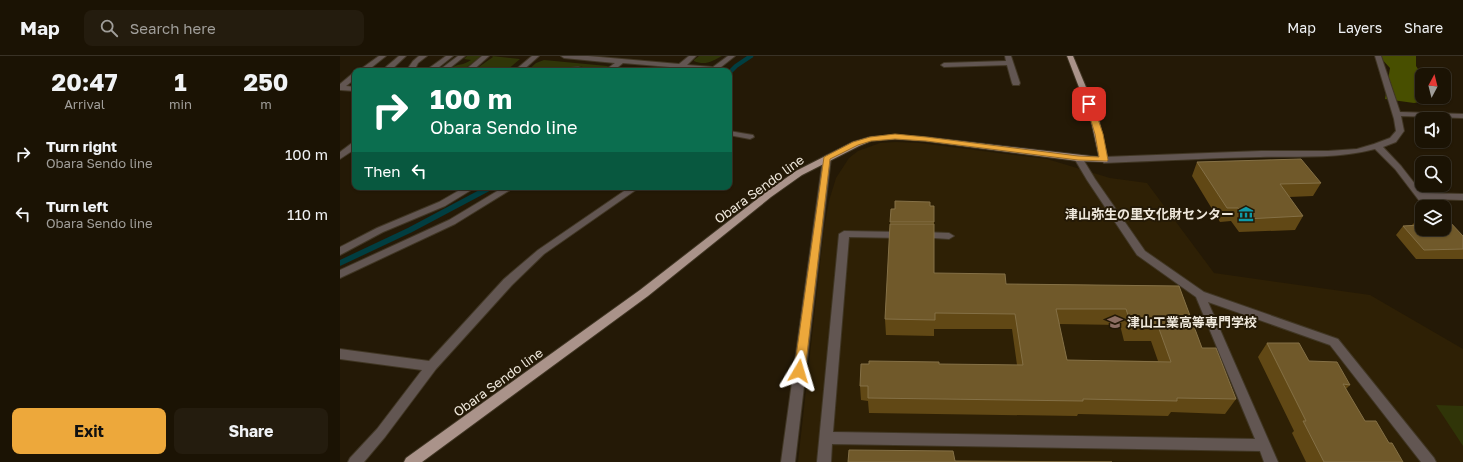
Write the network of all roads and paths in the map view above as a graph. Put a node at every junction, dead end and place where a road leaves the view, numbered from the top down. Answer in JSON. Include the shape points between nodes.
{"nodes":[{"id":1,"x":383,"y":56,"type":"edge"},
{"id":2,"x":403,"y":56,"type":"edge"},
{"id":3,"x":424,"y":56,"type":"edge"},
{"id":4,"x":462,"y":56,"type":"edge"},
{"id":5,"x":486,"y":56,"type":"edge"},
{"id":6,"x":536,"y":56,"type":"edge"},
{"id":7,"x":566,"y":56,"type":"edge"},
{"id":8,"x":644,"y":56,"type":"edge"},
{"id":9,"x":693,"y":56,"type":"edge"},
{"id":10,"x":732,"y":56,"type":"edge"},
{"id":11,"x":1070,"y":56,"type":"edge"},
{"id":12,"x":1378,"y":56,"type":"edge"},
{"id":13,"x":579,"y":57,"type":"edge"},
{"id":14,"x":447,"y":58,"type":"edge"},
{"id":15,"x":603,"y":58,"type":"edge"},
{"id":16,"x":434,"y":59,"type":"dead end"},
{"id":17,"x":1009,"y":60,"type":"edge"},
{"id":18,"x":622,"y":61,"type":"junction"},
{"id":19,"x":638,"y":62,"type":"junction"},
{"id":20,"x":944,"y":65,"type":"dead end"},
{"id":21,"x":366,"y":68,"type":"edge"},
{"id":22,"x":388,"y":68,"type":"edge"},
{"id":23,"x":412,"y":68,"type":"edge"},
{"id":24,"x":433,"y":68,"type":"edge"},
{"id":25,"x":446,"y":68,"type":"edge"},
{"id":26,"x":472,"y":68,"type":"edge"},
{"id":27,"x":522,"y":68,"type":"edge"},
{"id":28,"x":612,"y":68,"type":"edge"},
{"id":29,"x":684,"y":68,"type":"edge"},
{"id":30,"x":715,"y":68,"type":"edge"},
{"id":31,"x":352,"y":78,"type":"edge"},
{"id":32,"x":1016,"y":83,"type":"dead end"},
{"id":33,"x":340,"y":87,"type":"edge"},
{"id":34,"x":352,"y":89,"type":"edge"},
{"id":35,"x":1396,"y":114,"type":"junction"},
{"id":36,"x":1463,"y":116,"type":"edge"},
{"id":37,"x":732,"y":134,"type":"edge"},
{"id":38,"x":750,"y":137,"type":"dead end"},
{"id":39,"x":1377,"y":146,"type":"junction"},
{"id":40,"x":352,"y":147,"type":"edge"},
{"id":41,"x":340,"y":156,"type":"edge"},
{"id":42,"x":827,"y":158,"type":"junction"},
{"id":43,"x":1078,"y":158,"type":"junction"},
{"id":44,"x":1104,"y":160,"type":"junction"},
{"id":45,"x":467,"y":190,"type":"edge"},
{"id":46,"x":506,"y":190,"type":"edge"},
{"id":47,"x":632,"y":190,"type":"edge"},
{"id":48,"x":1419,"y":196,"type":"junction"},
{"id":49,"x":1463,"y":197,"type":"edge"},
{"id":50,"x":1423,"y":200,"type":"edge"},
{"id":51,"x":949,"y":236,"type":"dead end"},
{"id":52,"x":340,"y":251,"type":"edge"},
{"id":53,"x":340,"y":274,"type":"edge"},
{"id":54,"x":1200,"y":295,"type":"junction"},
{"id":55,"x":340,"y":354,"type":"edge"},
{"id":56,"x":432,"y":366,"type":"junction"},
{"id":57,"x":826,"y":438,"type":"junction"},
{"id":58,"x":1264,"y":445,"type":"junction"},
{"id":59,"x":355,"y":462,"type":"edge"},
{"id":60,"x":411,"y":462,"type":"edge"},
{"id":61,"x":788,"y":462,"type":"edge"},
{"id":62,"x":824,"y":462,"type":"edge"},
{"id":63,"x":1271,"y":462,"type":"edge"},
{"id":64,"x":1429,"y":462,"type":"edge"}],
"edges":[{"from":1,"to":21,"type":"street"},
{"from":2,"to":22,"type":"street"},
{"from":3,"to":23,"type":"street"},
{"from":4,"to":25,"type":"street"},
{"from":5,"to":26,"type":"street"},
{"from":6,"to":27,"type":"street"},
{"from":7,"to":13,"type":"street"},
{"from":8,"to":19,"type":"street"},
{"from":9,"to":29,"type":"street"},
{"from":10,"to":30,"type":"street"},
{"from":11,"to":44,"type":"main road","via":[[1094,116]]},
{"from":12,"to":35,"type":"street"},
{"from":13,"to":15,"type":"street"},
{"from":14,"to":16,"type":"street"},
{"from":14,"to":24,"type":"street"},
{"from":15,"to":18,"type":"street"},
{"from":17,"to":20,"type":"street"},
{"from":17,"to":32,"type":"street"},
{"from":18,"to":19,"type":"street"},
{"from":18,"to":28,"type":"street"},
{"from":19,"to":29,"type":"street"},
{"from":31,"to":33,"type":"street"},
{"from":33,"to":34,"type":"street"},
{"from":35,"to":36,"type":"street"},
{"from":35,"to":39,"type":"street","via":[[1400,131],[1393,140]]},
{"from":37,"to":38,"type":"street"},
{"from":39,"to":44,"type":"street","via":[[1328,154]]},
{"from":39,"to":48,"type":"street"},
{"from":40,"to":41,"type":"street"},
{"from":42,"to":43,"type":"main road","name":"Obara Sendo line","via":[[870,139],[895,137]]},
{"from":42,"to":60,"type":"main road","name":"Obara Sendo line","via":[[768,195],[644,293]]},
{"from":42,"to":61,"type":"street"},
{"from":43,"to":44,"type":"main road","name":"Obara Sendo line"},
{"from":43,"to":54,"type":"street","via":[[1141,253]]},
{"from":45,"to":52,"type":"street"},
{"from":46,"to":53,"type":"street","via":[[452,222]]},
{"from":47,"to":56,"type":"street","via":[[541,252],[508,282]]},
{"from":48,"to":49,"type":"street"},
{"from":48,"to":50,"type":"street"},
{"from":51,"to":57,"type":"street","via":[[844,234]]},
{"from":54,"to":58,"type":"street"},
{"from":54,"to":64,"type":"street","via":[[1334,342]]},
{"from":55,"to":56,"type":"street"},
{"from":56,"to":59,"type":"street","via":[[382,432]]},
{"from":57,"to":58,"type":"street"},
{"from":57,"to":62,"type":"street"},
{"from":58,"to":63,"type":"street"}]}
